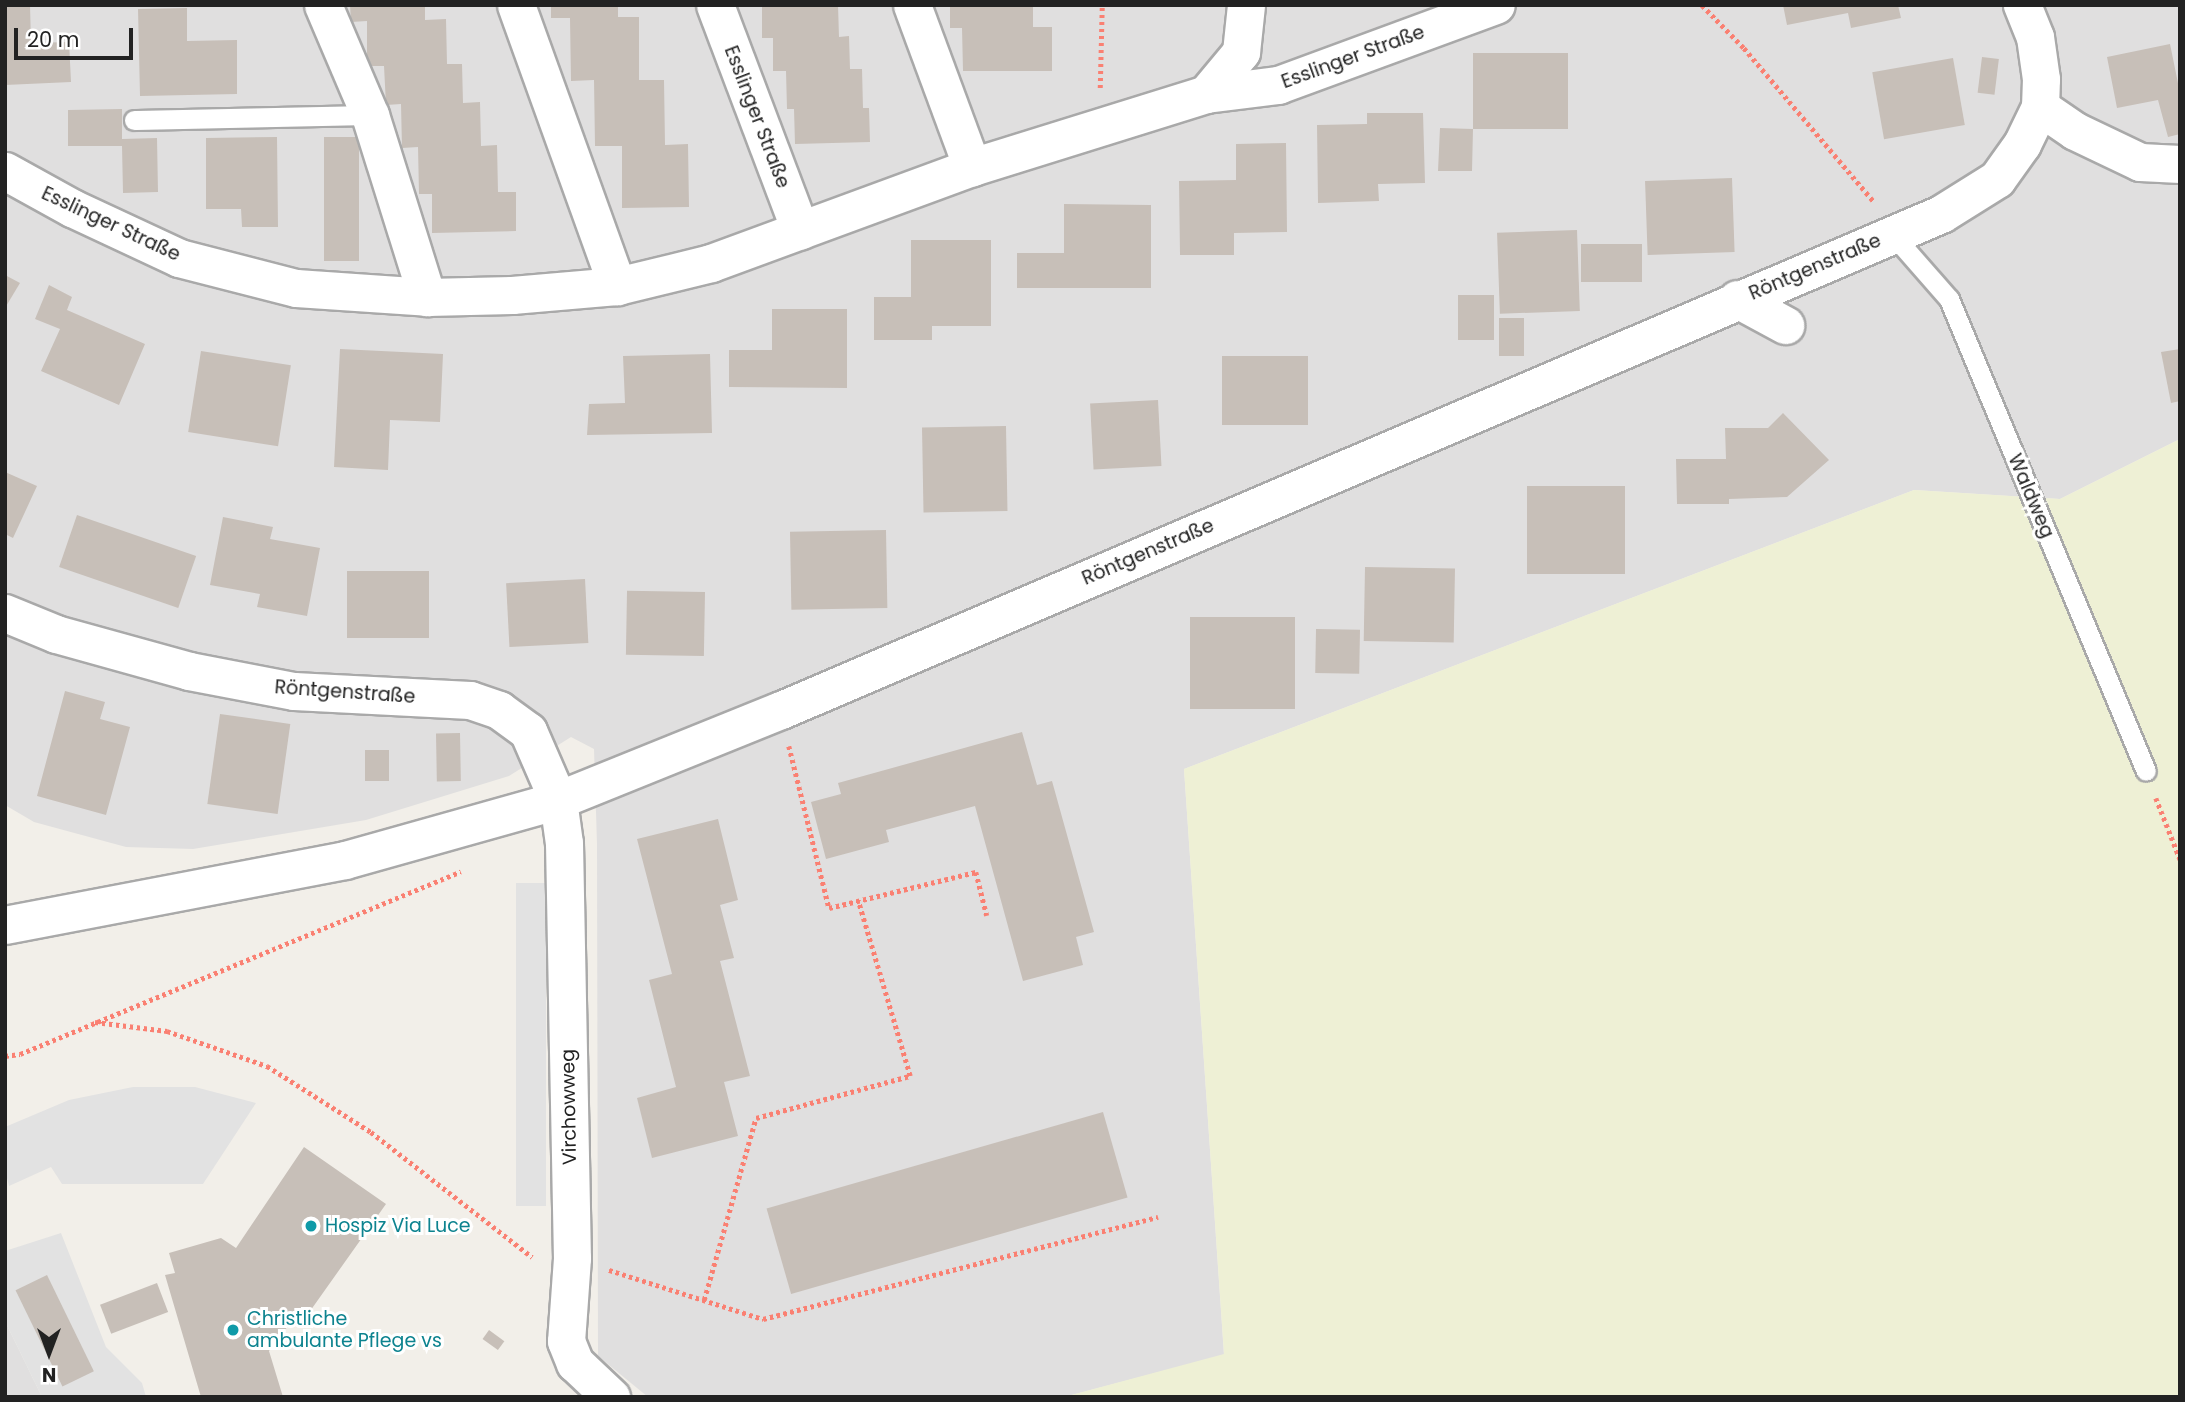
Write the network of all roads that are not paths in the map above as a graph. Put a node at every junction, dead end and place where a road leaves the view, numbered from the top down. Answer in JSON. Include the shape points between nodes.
{"nodes":[{"id":1,"x":323,"y":5,"type":"edge"},
{"id":2,"x":516,"y":5,"type":"edge"},
{"id":3,"x":715,"y":5,"type":"edge"},
{"id":4,"x":912,"y":5,"type":"edge"},
{"id":5,"x":1246,"y":5,"type":"edge"},
{"id":6,"x":1496,"y":5,"type":"edge"},
{"id":7,"x":2022,"y":5,"type":"edge"},
{"id":8,"x":1206,"y":94,"type":"junction"},
{"id":9,"x":2040,"y":107,"type":"junction"},
{"id":10,"x":370,"y":115,"type":"junction"},
{"id":11,"x":134,"y":120,"type":"dead end"},
{"id":12,"x":2180,"y":164,"type":"edge"},
{"id":13,"x":972,"y":167,"type":"junction"},
{"id":14,"x":5,"y":171,"type":"edge"},
{"id":15,"x":800,"y":230,"type":"junction"},
{"id":16,"x":1892,"y":234,"type":"junction"},
{"id":17,"x":617,"y":286,"type":"junction"},
{"id":18,"x":427,"y":297,"type":"junction"},
{"id":19,"x":1737,"y":299,"type":"junction"},
{"id":20,"x":1785,"y":325,"type":"dead end"},
{"id":21,"x":5,"y":613,"type":"edge"},
{"id":22,"x":2146,"y":771,"type":"road end"},
{"id":23,"x":558,"y":800,"type":"junction"},
{"id":24,"x":5,"y":925,"type":"edge"},
{"id":25,"x":611,"y":1397,"type":"edge"}],
"edges":[{"from":1,"to":10,"type":"street"},
{"from":2,"to":17,"type":"street"},
{"from":3,"to":15,"type":"street","name":"Esslinger Straße"},
{"from":4,"to":13,"type":"street"},
{"from":5,"to":8,"type":"street","via":[[1241,52]]},
{"from":6,"to":8,"type":"street","name":"Esslinger Straße","via":[[1278,85]]},
{"from":7,"to":9,"type":"street","via":[[2035,37]]},
{"from":8,"to":13,"type":"street","name":"Esslinger Straße"},
{"from":9,"to":12,"type":"street","via":[[2075,131],[2140,162]]},
{"from":9,"to":16,"type":"street","name":"Röntgenstraße","via":[[2022,144],[1997,179],[1941,214]]},
{"from":10,"to":11,"type":"lane"},
{"from":10,"to":18,"type":"street"},
{"from":13,"to":15,"type":"street","name":"Esslinger Straße"},
{"from":14,"to":18,"type":"street","name":"Esslinger Straße","via":[[179,258],[296,288]]},
{"from":15,"to":17,"type":"street","name":"Esslinger Straße","via":[[711,263]]},
{"from":16,"to":19,"type":"street","name":"Röntgenstraße"},
{"from":16,"to":22,"type":"lane","name":"Waldweg","via":[[1948,299]]},
{"from":17,"to":18,"type":"street","name":"Esslinger Straße"},
{"from":19,"to":20,"type":"street","name":"Röntgenstraße"},
{"from":19,"to":23,"type":"street","name":"Röntgenstraße","via":[[780,710]]},
{"from":21,"to":23,"type":"street","name":"Röntgenstraße","via":[[56,634],[189,671],[281,689],[480,703],[499,710],[528,731]]},
{"from":23,"to":24,"type":"street","name":"Röntgenstraße","via":[[345,860]]},
{"from":23,"to":25,"type":"street","name":"Virchowweg","via":[[564,843],[572,1258],[566,1341],[575,1363]]}]}
